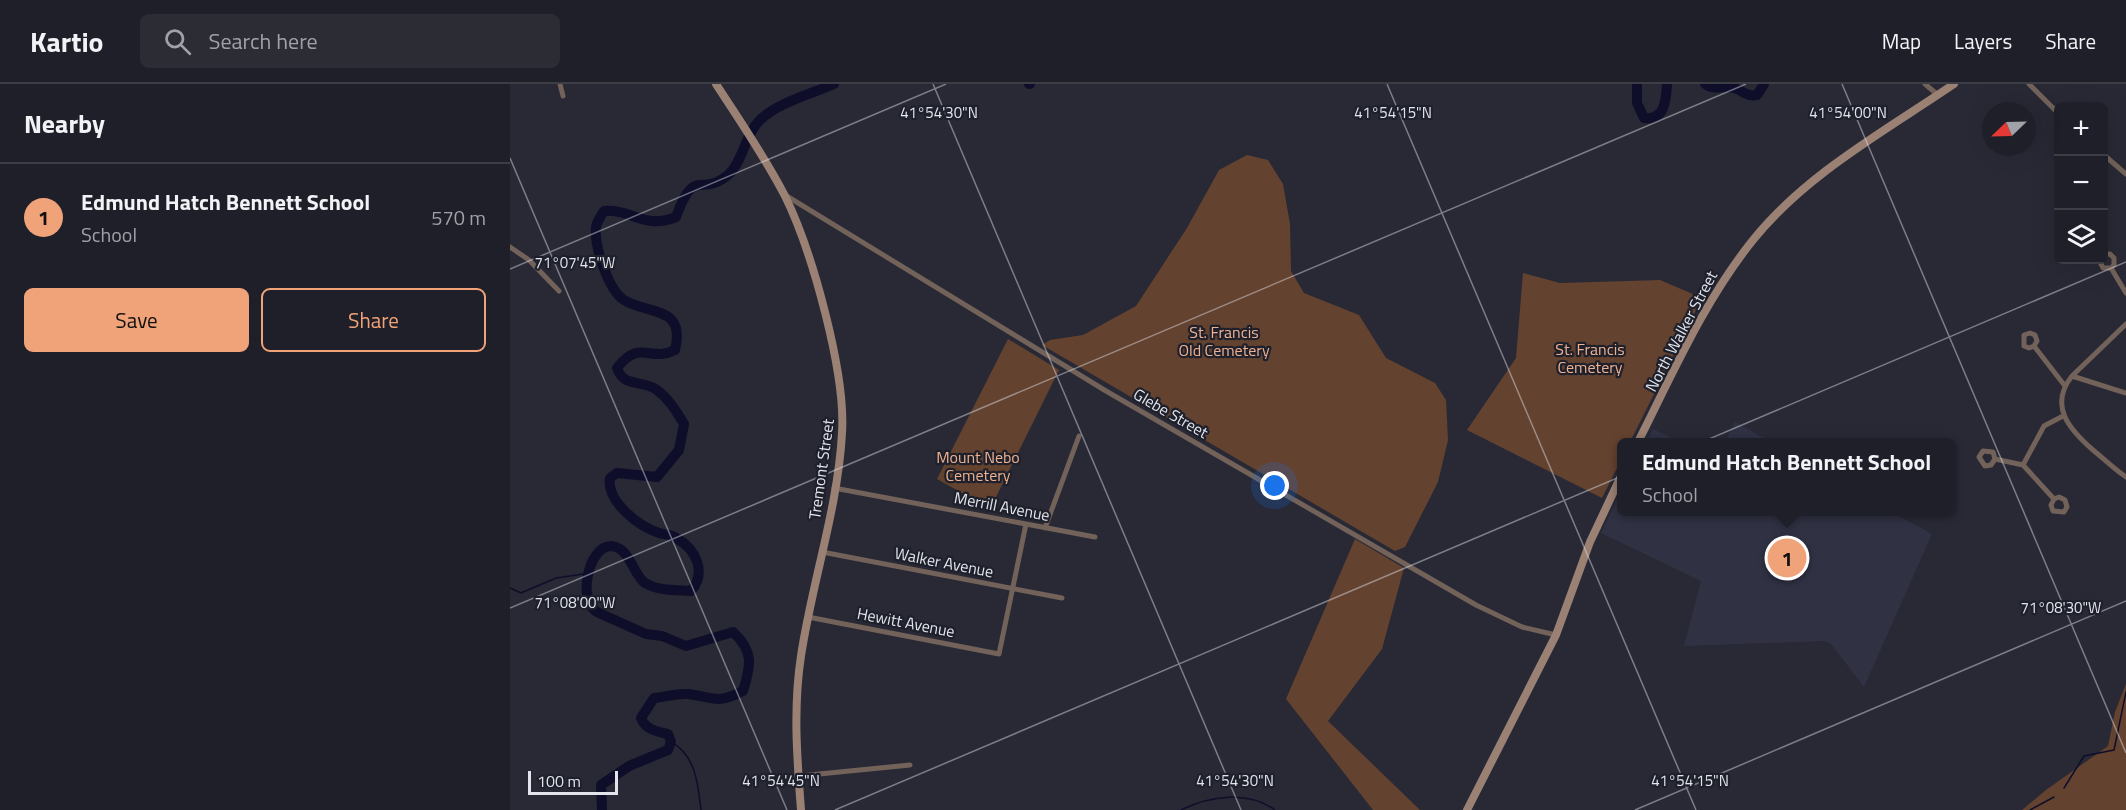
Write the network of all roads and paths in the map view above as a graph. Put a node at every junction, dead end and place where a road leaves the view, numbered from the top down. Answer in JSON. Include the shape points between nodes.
{"nodes":[{"id":1,"x":560,"y":84,"type":"edge"},
{"id":2,"x":716,"y":84,"type":"edge"},
{"id":3,"x":1925,"y":84,"type":"edge"},
{"id":4,"x":1954,"y":84,"type":"edge"},
{"id":5,"x":2029,"y":84,"type":"edge"},
{"id":6,"x":1938,"y":95,"type":"junction"},
{"id":7,"x":562,"y":96,"type":"dead end"},
{"id":8,"x":2054,"y":108,"type":"edge"},
{"id":9,"x":2104,"y":156,"type":"edge"},
{"id":10,"x":2126,"y":174,"type":"edge"},
{"id":11,"x":783,"y":193,"type":"junction"},
{"id":12,"x":510,"y":247,"type":"edge"},
{"id":13,"x":2108,"y":254,"type":"edge"},
{"id":14,"x":2101,"y":264,"type":"edge"},
{"id":15,"x":2111,"y":268,"type":"junction"},
{"id":16,"x":558,"y":291,"type":"dead end"},
{"id":17,"x":2126,"y":293,"type":"edge"},
{"id":18,"x":2126,"y":324,"type":"edge"},
{"id":19,"x":2034,"y":346,"type":"dead end"},
{"id":20,"x":2072,"y":376,"type":"junction"},
{"id":21,"x":2065,"y":386,"type":"junction"},
{"id":22,"x":2126,"y":393,"type":"edge"},
{"id":23,"x":2063,"y":416,"type":"junction"},
{"id":24,"x":1079,"y":436,"type":"dead end"},
{"id":25,"x":1640,"y":438,"type":"edge"},
{"id":26,"x":1995,"y":459,"type":"dead end"},
{"id":27,"x":2023,"y":465,"type":"junction"},
{"id":28,"x":2126,"y":477,"type":"edge"},
{"id":29,"x":1617,"y":485,"type":"edge"},
{"id":30,"x":834,"y":488,"type":"junction"},
{"id":31,"x":2054,"y":499,"type":"dead end"},
{"id":32,"x":1026,"y":524,"type":"junction"},
{"id":33,"x":1046,"y":528,"type":"junction"},
{"id":34,"x":1095,"y":537,"type":"dead end"},
{"id":35,"x":822,"y":552,"type":"junction"},
{"id":36,"x":1012,"y":588,"type":"junction"},
{"id":37,"x":1062,"y":598,"type":"dead end"},
{"id":38,"x":808,"y":617,"type":"junction"},
{"id":39,"x":1556,"y":635,"type":"junction"},
{"id":40,"x":910,"y":765,"type":"dead end"},
{"id":41,"x":799,"y":776,"type":"junction"},
{"id":42,"x":801,"y":810,"type":"edge"},
{"id":43,"x":1467,"y":810,"type":"edge"}],
"edges":[{"from":1,"to":7,"type":"street"},
{"from":2,"to":11,"type":"main road","name":"Tremont Street"},
{"from":3,"to":6,"type":"street"},
{"from":4,"to":6,"type":"main road","name":"North Walker Street"},
{"from":5,"to":8,"type":"street"},
{"from":6,"to":25,"type":"main road","name":"North Walker Street","via":[[1815,180],[1754,239],[1719,285]]},
{"from":9,"to":10,"type":"street"},
{"from":11,"to":30,"type":"main road","name":"Tremont Street","via":[[812,273],[838,377],[842,432]]},
{"from":11,"to":39,"type":"street","name":"Glebe Street","via":[[1106,391],[1476,605],[1522,627]]},
{"from":12,"to":16,"type":"street"},
{"from":13,"to":15,"type":"street","via":[[2114,258]]},
{"from":14,"to":15,"type":"street"},
{"from":15,"to":17,"type":"street"},
{"from":18,"to":20,"type":"street"},
{"from":19,"to":21,"type":"street"},
{"from":20,"to":21,"type":"street"},
{"from":20,"to":22,"type":"street"},
{"from":21,"to":23,"type":"street"},
{"from":23,"to":27,"type":"street","via":[[2044,426]]},
{"from":23,"to":28,"type":"street","via":[[2074,433]]},
{"from":24,"to":33,"type":"street"},
{"from":26,"to":27,"type":"street"},
{"from":27,"to":31,"type":"street"},
{"from":29,"to":39,"type":"main road","via":[[1590,542]]},
{"from":30,"to":32,"type":"street","name":"Merrill Avenue"},
{"from":30,"to":35,"type":"main road","name":"Tremont Street"},
{"from":32,"to":33,"type":"street","name":"Merrill Avenue"},
{"from":32,"to":36,"type":"street"},
{"from":33,"to":34,"type":"street","name":"Merrill Avenue"},
{"from":35,"to":36,"type":"street","name":"Walker Avenue"},
{"from":35,"to":38,"type":"main road","name":"Tremont Street"},
{"from":36,"to":37,"type":"street","name":"Walker Avenue"},
{"from":36,"to":38,"type":"street","name":"Hewitt Avenue","via":[[999,654]]},
{"from":38,"to":41,"type":"main road","name":"Tremont Street","via":[[796,700]]},
{"from":39,"to":43,"type":"main road"},
{"from":40,"to":41,"type":"street"},
{"from":41,"to":42,"type":"main road","name":"Tremont Street"}]}
